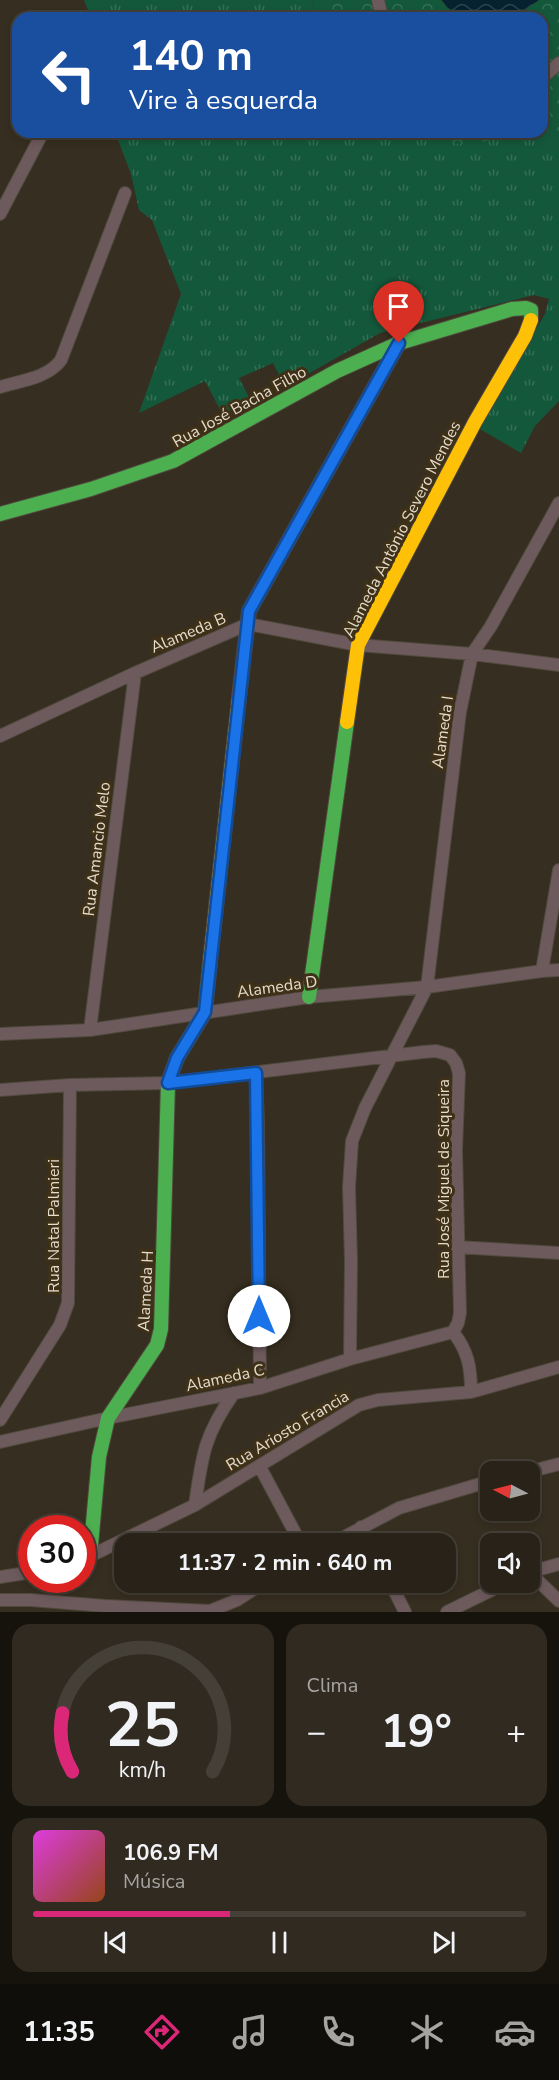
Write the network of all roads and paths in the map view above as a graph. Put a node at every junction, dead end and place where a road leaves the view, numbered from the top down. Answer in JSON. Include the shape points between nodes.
{"nodes":[{"id":1,"x":40,"y":138,"type":"edge"},
{"id":2,"x":125,"y":193,"type":"dead end"},
{"id":3,"x":0,"y":214,"type":"edge"},
{"id":4,"x":489,"y":314,"type":"joint"},
{"id":5,"x":399,"y":343,"type":"junction"},
{"id":6,"x":0,"y":387,"type":"edge"},
{"id":7,"x":559,"y":503,"type":"edge"},
{"id":8,"x":0,"y":514,"type":"edge"},
{"id":9,"x":248,"y":624,"type":"junction"},
{"id":10,"x":358,"y":645,"type":"junction"},
{"id":11,"x":472,"y":654,"type":"junction"},
{"id":12,"x":559,"y":664,"type":"edge"},
{"id":13,"x":135,"y":673,"type":"junction"},
{"id":14,"x":0,"y":736,"type":"edge"},
{"id":15,"x":559,"y":870,"type":"edge"},
{"id":16,"x":559,"y":970,"type":"edge"},
{"id":17,"x":542,"y":971,"type":"junction"},
{"id":18,"x":427,"y":987,"type":"junction"},
{"id":19,"x":309,"y":997,"type":"junction"},
{"id":20,"x":205,"y":1012,"type":"junction"},
{"id":21,"x":90,"y":1030,"type":"junction"},
{"id":22,"x":0,"y":1034,"type":"edge"},
{"id":23,"x":393,"y":1056,"type":"junction"},
{"id":24,"x":256,"y":1073,"type":"junction"},
{"id":25,"x":168,"y":1083,"type":"junction"},
{"id":26,"x":70,"y":1085,"type":"junction"},
{"id":27,"x":0,"y":1090,"type":"edge"},
{"id":28,"x":457,"y":1247,"type":"junction"},
{"id":29,"x":559,"y":1253,"type":"edge"},
{"id":30,"x":453,"y":1332,"type":"junction"},
{"id":31,"x":350,"y":1359,"type":"junction"},
{"id":32,"x":559,"y":1367,"type":"edge"},
{"id":33,"x":260,"y":1388,"type":"junction"},
{"id":34,"x":471,"y":1392,"type":"junction"},
{"id":35,"x":234,"y":1393,"type":"junction"},
{"id":36,"x":108,"y":1418,"type":"junction"},
{"id":37,"x":0,"y":1420,"type":"edge"},
{"id":38,"x":0,"y":1442,"type":"edge"},
{"id":39,"x":559,"y":1464,"type":"edge"},
{"id":40,"x":260,"y":1467,"type":"junction"},
{"id":41,"x":540,"y":1469,"type":"edge"},
{"id":42,"x":480,"y":1484,"type":"edge"},
{"id":43,"x":195,"y":1505,"type":"junction"},
{"id":44,"x":91,"y":1515,"type":"edge"},
{"id":45,"x":362,"y":1527,"type":"junction"},
{"id":46,"x":295,"y":1533,"type":"edge"},
{"id":47,"x":351,"y":1533,"type":"edge"},
{"id":48,"x":365,"y":1533,"type":"edge"},
{"id":49,"x":96,"y":1553,"type":"edge"},
{"id":50,"x":559,"y":1564,"type":"edge"},
{"id":51,"x":540,"y":1570,"type":"edge"},
{"id":52,"x":18,"y":1574,"type":"edge"},
{"id":53,"x":0,"y":1577,"type":"edge"},
{"id":54,"x":540,"y":1583,"type":"edge"},
{"id":55,"x":248,"y":1593,"type":"edge"},
{"id":56,"x":396,"y":1593,"type":"edge"},
{"id":57,"x":486,"y":1593,"type":"edge"},
{"id":58,"x":0,"y":1600,"type":"edge"},
{"id":59,"x":559,"y":1601,"type":"edge"},
{"id":60,"x":0,"y":1606,"type":"edge"},
{"id":61,"x":5,"y":1612,"type":"edge"},
{"id":62,"x":405,"y":1612,"type":"edge"},
{"id":63,"x":447,"y":1612,"type":"edge"}],
"edges":[{"from":1,"to":3,"type":"street"},
{"from":2,"to":6,"type":"street","via":[[61,360],[46,373]]},
{"from":4,"to":5,"type":"street","name":"Rua José Bacha Filho"},
{"from":4,"to":10,"type":"street","name":"Alameda Antônio Severo Mendes","via":[[528,308],[532,314],[525,336],[475,422]]},
{"from":5,"to":8,"type":"street","name":"Rua José Bacha Filho","via":[[337,371],[156,468]]},
{"from":5,"to":9,"type":"street","via":[[253,602]]},
{"from":7,"to":11,"type":"street","name":"Alameda I"},
{"from":9,"to":10,"type":"street","name":"Alameda B"},
{"from":9,"to":13,"type":"street","name":"Alameda B"},
{"from":9,"to":20,"type":"street"},
{"from":10,"to":11,"type":"street","name":"Alameda B"},
{"from":10,"to":19,"type":"street","name":"Alameda Antônio Severo Mendes"},
{"from":11,"to":12,"type":"street","name":"Alameda B"},
{"from":11,"to":18,"type":"street","name":"Alameda I","via":[[460,712]]},
{"from":13,"to":14,"type":"street","name":"Alameda B"},
{"from":13,"to":21,"type":"street","name":"Rua Amancio Melo"},
{"from":15,"to":17,"type":"street"},
{"from":16,"to":17,"type":"street","name":"Alameda D"},
{"from":17,"to":18,"type":"street","name":"Alameda D"},
{"from":18,"to":19,"type":"street","name":"Alameda D"},
{"from":18,"to":23,"type":"street","name":"Alameda I"},
{"from":19,"to":20,"type":"street","name":"Alameda D"},
{"from":20,"to":21,"type":"street","name":"Alameda D"},
{"from":20,"to":25,"type":"street","name":"Alameda H","via":[[177,1058]]},
{"from":21,"to":22,"type":"street","name":"Alameda D"},
{"from":23,"to":24,"type":"street"},
{"from":23,"to":28,"type":"street","name":"Rua José Miguel de Siqueira","via":[[440,1052],[450,1055],[456,1063]]},
{"from":23,"to":31,"type":"street","name":"Alameda I","via":[[365,1108],[350,1151]]},
{"from":24,"to":25,"type":"street"},
{"from":24,"to":33,"type":"street"},
{"from":25,"to":26,"type":"street"},
{"from":25,"to":36,"type":"street","name":"Alameda H","via":[[161,1329],[157,1346]]},
{"from":26,"to":27,"type":"street"},
{"from":26,"to":37,"type":"street","name":"Rua Natal Palmieri","via":[[68,1303],[60,1325]]},
{"from":28,"to":29,"type":"street"},
{"from":28,"to":30,"type":"street","name":"Rua José Miguel de Siqueira","via":[[460,1313]]},
{"from":30,"to":31,"type":"street","name":"Alameda C"},
{"from":30,"to":34,"type":"street","via":[[470,1360]]},
{"from":31,"to":33,"type":"street","name":"Alameda C"},
{"from":32,"to":34,"type":"street","name":"Rua Ariosto Francia"},
{"from":33,"to":35,"type":"street","name":"Alameda C"},
{"from":34,"to":40,"type":"street","name":"Rua Ariosto Francia","via":[[367,1402]]},
{"from":35,"to":36,"type":"street","name":"Alameda C"},
{"from":35,"to":43,"type":"street","via":[[209,1434]]},
{"from":36,"to":38,"type":"street","name":"Alameda C"},
{"from":36,"to":44,"type":"street","name":"Alameda H"},
{"from":39,"to":41,"type":"street"},
{"from":40,"to":43,"type":"street","name":"Rua Ariosto Francia"},
{"from":40,"to":46,"type":"street"},
{"from":42,"to":45,"type":"street","via":[[415,1503]]},
{"from":43,"to":49,"type":"street","name":"Rua Ariosto Francia"},
{"from":45,"to":47,"type":"street"},
{"from":45,"to":48,"type":"street"},
{"from":50,"to":51,"type":"street"},
{"from":52,"to":53,"type":"street"},
{"from":54,"to":59,"type":"street"},
{"from":55,"to":58,"type":"street","via":[[210,1611]]},
{"from":56,"to":62,"type":"street"},
{"from":57,"to":63,"type":"street"},
{"from":60,"to":61,"type":"street"}]}
